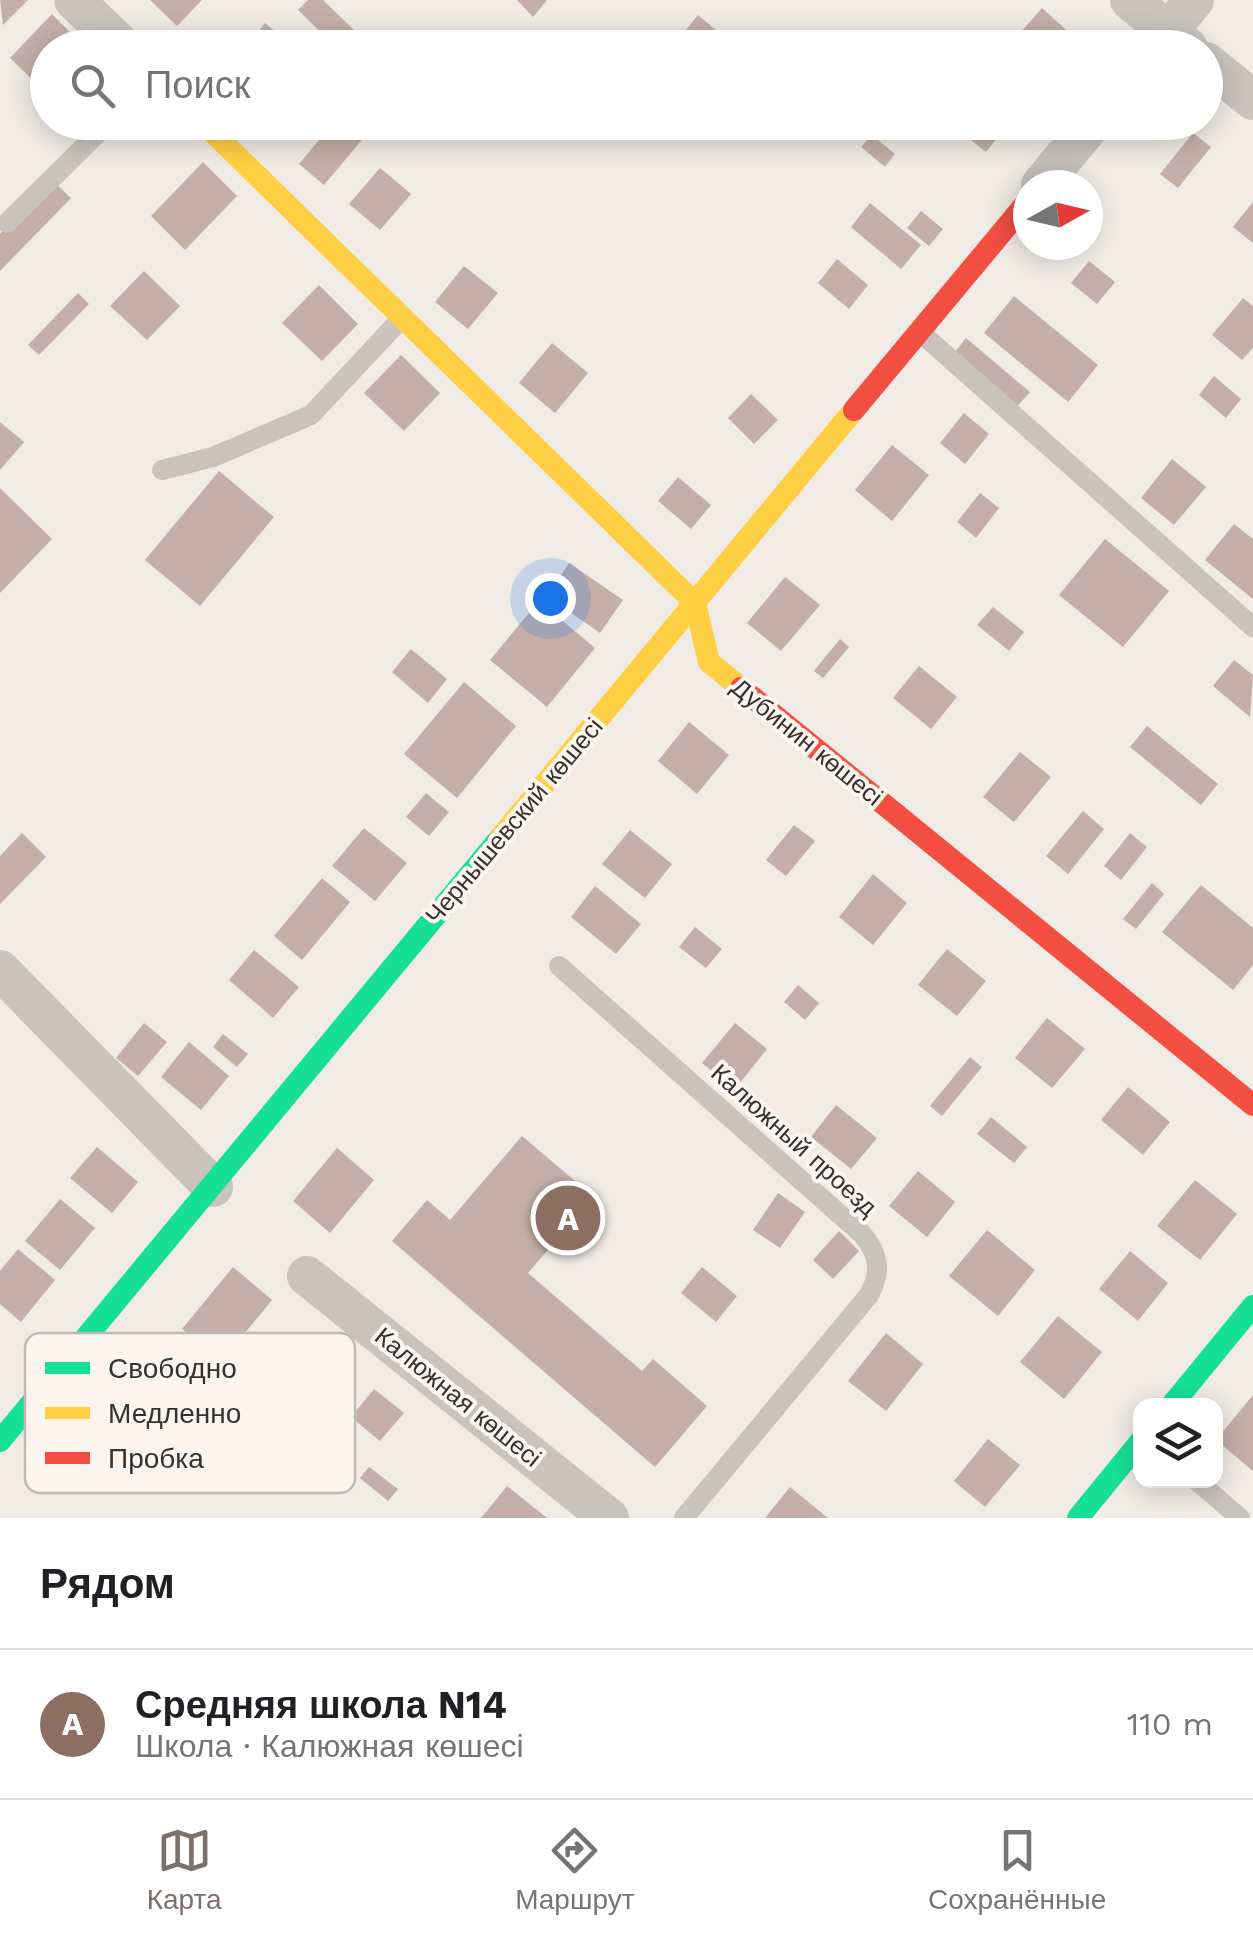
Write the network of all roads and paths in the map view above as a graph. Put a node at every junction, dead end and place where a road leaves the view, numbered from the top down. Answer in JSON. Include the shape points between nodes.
{"nodes":[{"id":1,"x":74,"y":0,"type":"edge"},
{"id":2,"x":1130,"y":0,"type":"edge"},
{"id":3,"x":1194,"y":0,"type":"edge"},
{"id":4,"x":105,"y":30,"type":"edge"},
{"id":5,"x":1159,"y":30,"type":"edge"},
{"id":6,"x":1177,"y":30,"type":"edge"},
{"id":7,"x":1223,"y":76,"type":"edge"},
{"id":8,"x":1253,"y":100,"type":"edge"},
{"id":9,"x":91,"y":140,"type":"edge"},
{"id":10,"x":220,"y":140,"type":"edge"},
{"id":11,"x":1078,"y":140,"type":"edge"},
{"id":12,"x":1053,"y":170,"type":"edge"},
{"id":13,"x":1013,"y":219,"type":"edge"},
{"id":14,"x":7,"y":223,"type":"dead end"},
{"id":15,"x":402,"y":318,"type":"junction"},
{"id":16,"x":920,"y":331,"type":"junction"},
{"id":17,"x":162,"y":470,"type":"dead end"},
{"id":18,"x":695,"y":603,"type":"junction"},
{"id":19,"x":1253,"y":627,"type":"edge"},
{"id":20,"x":559,"y":966,"type":"dead end"},
{"id":21,"x":0,"y":970,"type":"edge"},
{"id":22,"x":1253,"y":1104,"type":"edge"},
{"id":23,"x":213,"y":1187,"type":"junction"},
{"id":24,"x":308,"y":1276,"type":"dead end"},
{"id":25,"x":1253,"y":1306,"type":"edge"},
{"id":26,"x":91,"y":1333,"type":"edge"},
{"id":27,"x":1177,"y":1398,"type":"edge"},
{"id":28,"x":25,"y":1411,"type":"edge"},
{"id":29,"x":0,"y":1441,"type":"edge"},
{"id":30,"x":1133,"y":1451,"type":"edge"},
{"id":31,"x":1205,"y":1488,"type":"edge"},
{"id":32,"x":610,"y":1518,"type":"edge"},
{"id":33,"x":684,"y":1518,"type":"edge"},
{"id":34,"x":1078,"y":1518,"type":"edge"},
{"id":35,"x":1240,"y":1518,"type":"edge"}],
"edges":[{"from":1,"to":4,"type":"street"},
{"from":2,"to":5,"type":"street"},
{"from":3,"to":6,"type":"street"},
{"from":7,"to":8,"type":"street"},
{"from":9,"to":14,"type":"lane"},
{"from":10,"to":15,"type":"street"},
{"from":11,"to":12,"type":"street"},
{"from":13,"to":16,"type":"street","name":"Чернышевский көшесі"},
{"from":15,"to":17,"type":"lane","via":[[311,416],[213,457]]},
{"from":15,"to":18,"type":"street"},
{"from":16,"to":18,"type":"street","name":"Чернышевский көшесі"},
{"from":16,"to":19,"type":"lane"},
{"from":18,"to":22,"type":"street","name":"Дубинин көшесі","via":[[709,662]]},
{"from":18,"to":23,"type":"street","name":"Чернышевский көшесі"},
{"from":20,"to":33,"type":"lane","name":"Калюжный проезд","via":[[862,1234],[878,1264],[869,1295]]},
{"from":21,"to":23,"type":"street"},
{"from":23,"to":26,"type":"street","name":"Чернышевский көшесі"},
{"from":24,"to":32,"type":"street","name":"Калюжная көшесі"},
{"from":25,"to":27,"type":"street"},
{"from":28,"to":29,"type":"street","name":"Чернышевский көшесі"},
{"from":30,"to":34,"type":"street"},
{"from":31,"to":35,"type":"lane"}]}
